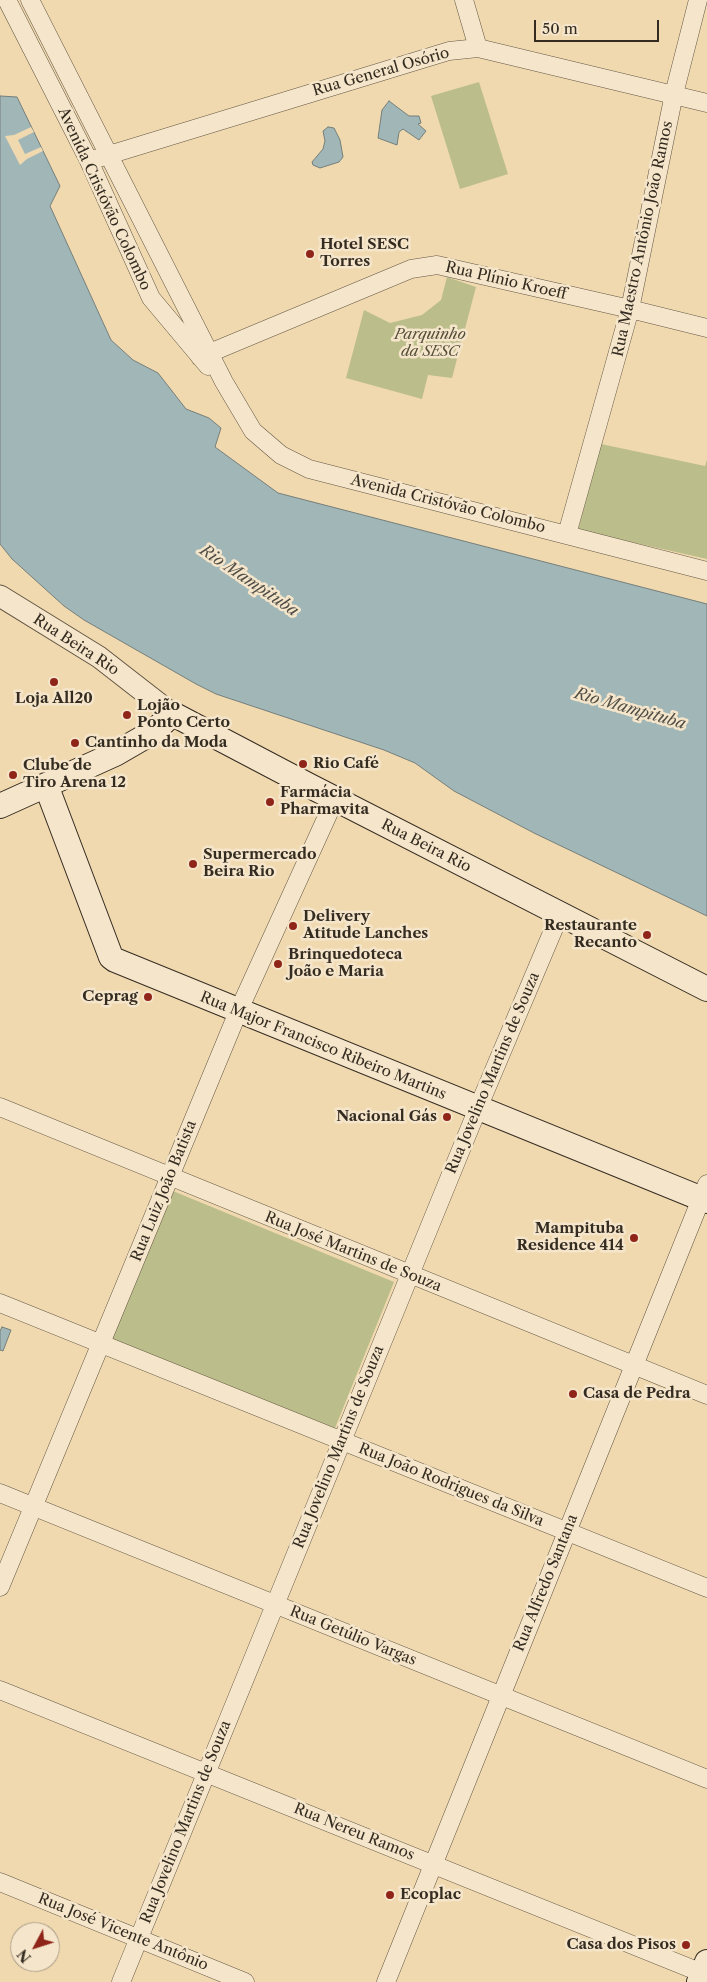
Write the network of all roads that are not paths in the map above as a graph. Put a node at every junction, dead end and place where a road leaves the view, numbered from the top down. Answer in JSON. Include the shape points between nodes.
{"nodes":[{"id":1,"x":7,"y":0,"type":"edge"},
{"id":2,"x":30,"y":0,"type":"edge"},
{"id":3,"x":464,"y":0,"type":"edge"},
{"id":4,"x":698,"y":0,"type":"edge"},
{"id":5,"x":478,"y":48,"type":"junction"},
{"id":6,"x":674,"y":94,"type":"junction"},
{"id":7,"x":707,"y":103,"type":"edge"},
{"id":8,"x":108,"y":155,"type":"junction"},
{"id":9,"x":89,"y":161,"type":"junction"},
{"id":10,"x":630,"y":309,"type":"junction"},
{"id":11,"x":707,"y":328,"type":"edge"},
{"id":12,"x":204,"y":355,"type":"junction"},
{"id":13,"x":567,"y":534,"type":"junction"},
{"id":14,"x":707,"y":571,"type":"edge"},
{"id":15,"x":0,"y":596,"type":"edge"},
{"id":16,"x":171,"y":713,"type":"junction"},
{"id":17,"x":46,"y":785,"type":"junction"},
{"id":18,"x":335,"y":799,"type":"junction"},
{"id":19,"x":0,"y":806,"type":"edge"},
{"id":20,"x":560,"y":914,"type":"junction"},
{"id":21,"x":707,"y":989,"type":"edge"},
{"id":22,"x":238,"y":1012,"type":"junction"},
{"id":23,"x":0,"y":1107,"type":"edge"},
{"id":24,"x":478,"y":1108,"type":"junction"},
{"id":25,"x":170,"y":1177,"type":"junction"},
{"id":26,"x":705,"y":1194,"type":"edge"},
{"id":27,"x":410,"y":1274,"type":"junction"},
{"id":28,"x":0,"y":1303,"type":"edge"},
{"id":29,"x":101,"y":1344,"type":"junction"},
{"id":30,"x":634,"y":1366,"type":"junction"},
{"id":31,"x":707,"y":1395,"type":"edge"},
{"id":32,"x":342,"y":1441,"type":"junction"},
{"id":33,"x":0,"y":1493,"type":"edge"},
{"id":34,"x":33,"y":1506,"type":"junction"},
{"id":35,"x":567,"y":1532,"type":"junction"},
{"id":36,"x":0,"y":1587,"type":"edge"},
{"id":37,"x":707,"y":1588,"type":"edge"},
{"id":38,"x":275,"y":1605,"type":"junction"},
{"id":39,"x":0,"y":1690,"type":"edge"},
{"id":40,"x":501,"y":1696,"type":"junction"},
{"id":41,"x":206,"y":1773,"type":"junction"},
{"id":42,"x":707,"y":1779,"type":"edge"},
{"id":43,"x":433,"y":1864,"type":"junction"},
{"id":44,"x":0,"y":1882,"type":"edge"},
{"id":45,"x":139,"y":1939,"type":"junction"},
{"id":46,"x":704,"y":1973,"type":"edge"},
{"id":47,"x":121,"y":1982,"type":"edge"},
{"id":48,"x":245,"y":1982,"type":"edge"},
{"id":49,"x":386,"y":1982,"type":"edge"}],
"edges":[{"from":1,"to":9,"type":"street","name":"Avenida Cristóvão Colombo"},
{"from":2,"to":8,"type":"street","name":"Avenida Cristóvão Colombo"},
{"from":3,"to":5,"type":"street"},
{"from":4,"to":6,"type":"street","name":"Rua Maestro Antônio João Ramos"},
{"from":5,"to":6,"type":"street","name":"Rua General Osório"},
{"from":5,"to":8,"type":"street","name":"Rua General Osório","via":[[449,50]]},
{"from":6,"to":7,"type":"street","name":"Rua General Osório"},
{"from":6,"to":10,"type":"street","name":"Rua Maestro Antônio João Ramos"},
{"from":8,"to":9,"type":"street","name":"Rua General Osório"},
{"from":8,"to":12,"type":"street","name":"Avenida Cristóvão Colombo"},
{"from":9,"to":12,"type":"street","name":"Avenida Cristóvão Colombo","via":[[151,298]]},
{"from":10,"to":11,"type":"street","name":"Rua Plínio Kroeff"},
{"from":10,"to":12,"type":"street","name":"Rua Plínio Kroeff","via":[[437,265],[411,269]]},
{"from":10,"to":13,"type":"street","name":"Rua Maestro Antônio João Ramos"},
{"from":12,"to":13,"type":"street","name":"Avenida Cristóvão Colombo","via":[[253,431],[281,455],[309,469]]},
{"from":13,"to":14,"type":"street","name":"Avenida Cristóvão Colombo"},
{"from":15,"to":16,"type":"street","name":"Rua Beira Rio","via":[[99,657]]},
{"from":16,"to":17,"type":"main road","via":[[154,732],[130,746]]},
{"from":16,"to":18,"type":"main road","name":"Rua Beira Rio"},
{"from":17,"to":19,"type":"main road"},
{"from":17,"to":22,"type":"main road","name":"Rua Major Francisco Ribeiro Martins","via":[[111,957]]},
{"from":18,"to":20,"type":"main road","name":"Rua Beira Rio"},
{"from":18,"to":22,"type":"street","name":"Rua Luiz João Batista"},
{"from":20,"to":21,"type":"main road","name":"Rua Beira Rio"},
{"from":20,"to":24,"type":"street","name":"Rua Jovelino Martins de Souza"},
{"from":22,"to":24,"type":"main road","name":"Rua Major Francisco Ribeiro Martins"},
{"from":22,"to":25,"type":"street","name":"Rua Luiz João Batista"},
{"from":23,"to":25,"type":"street","name":"Rua José Martins de Souza"},
{"from":24,"to":26,"type":"main road","name":"Rua Major Francisco Ribeiro Martins"},
{"from":24,"to":27,"type":"street","name":"Rua Jovelino Martins de Souza"},
{"from":25,"to":27,"type":"street","name":"Rua José Martins de Souza"},
{"from":25,"to":29,"type":"street","name":"Rua Luiz João Batista"},
{"from":26,"to":30,"type":"street","name":"Rua Alfredo Santana"},
{"from":27,"to":30,"type":"street","name":"Rua José Martins de Souza"},
{"from":27,"to":32,"type":"street","name":"Rua Jovelino Martins de Souza"},
{"from":28,"to":29,"type":"street","name":"Rua João Rodrigues da Silva"},
{"from":29,"to":32,"type":"street","name":"Rua João Rodrigues da Silva"},
{"from":29,"to":34,"type":"street","name":"Rua Luiz João Batista"},
{"from":30,"to":31,"type":"street","name":"Rua José Martins de Souza"},
{"from":30,"to":35,"type":"street","name":"Rua Alfredo Santana"},
{"from":32,"to":35,"type":"street","name":"Rua João Rodrigues da Silva"},
{"from":32,"to":38,"type":"street","name":"Rua Jovelino Martins de Souza"},
{"from":33,"to":34,"type":"street","name":"Rua Getúlio Vargas"},
{"from":34,"to":36,"type":"street","name":"Rua Luiz João Batista"},
{"from":34,"to":38,"type":"street","name":"Rua Getúlio Vargas"},
{"from":35,"to":37,"type":"street","name":"Rua João Rodrigues da Silva"},
{"from":35,"to":40,"type":"street","name":"Rua Alfredo Santana"},
{"from":38,"to":40,"type":"street","name":"Rua Getúlio Vargas"},
{"from":38,"to":41,"type":"street","name":"Rua Jovelino Martins de Souza"},
{"from":39,"to":41,"type":"street","name":"Rua Nereu Ramos"},
{"from":40,"to":42,"type":"street","name":"Rua Getúlio Vargas"},
{"from":40,"to":43,"type":"street","name":"Rua Alfredo Santana"},
{"from":41,"to":43,"type":"street","name":"Rua Nereu Ramos"},
{"from":41,"to":45,"type":"street","name":"Rua Jovelino Martins de Souza"},
{"from":43,"to":46,"type":"street","name":"Rua Nereu Ramos"},
{"from":43,"to":49,"type":"street","name":"Rua Alfredo Santana"},
{"from":44,"to":45,"type":"street","name":"Rua José Vicente Antônio"},
{"from":45,"to":47,"type":"street","name":"Rua Jovelino Martins de Souza"},
{"from":45,"to":48,"type":"street","name":"Rua José Vicente Antônio"}]}
